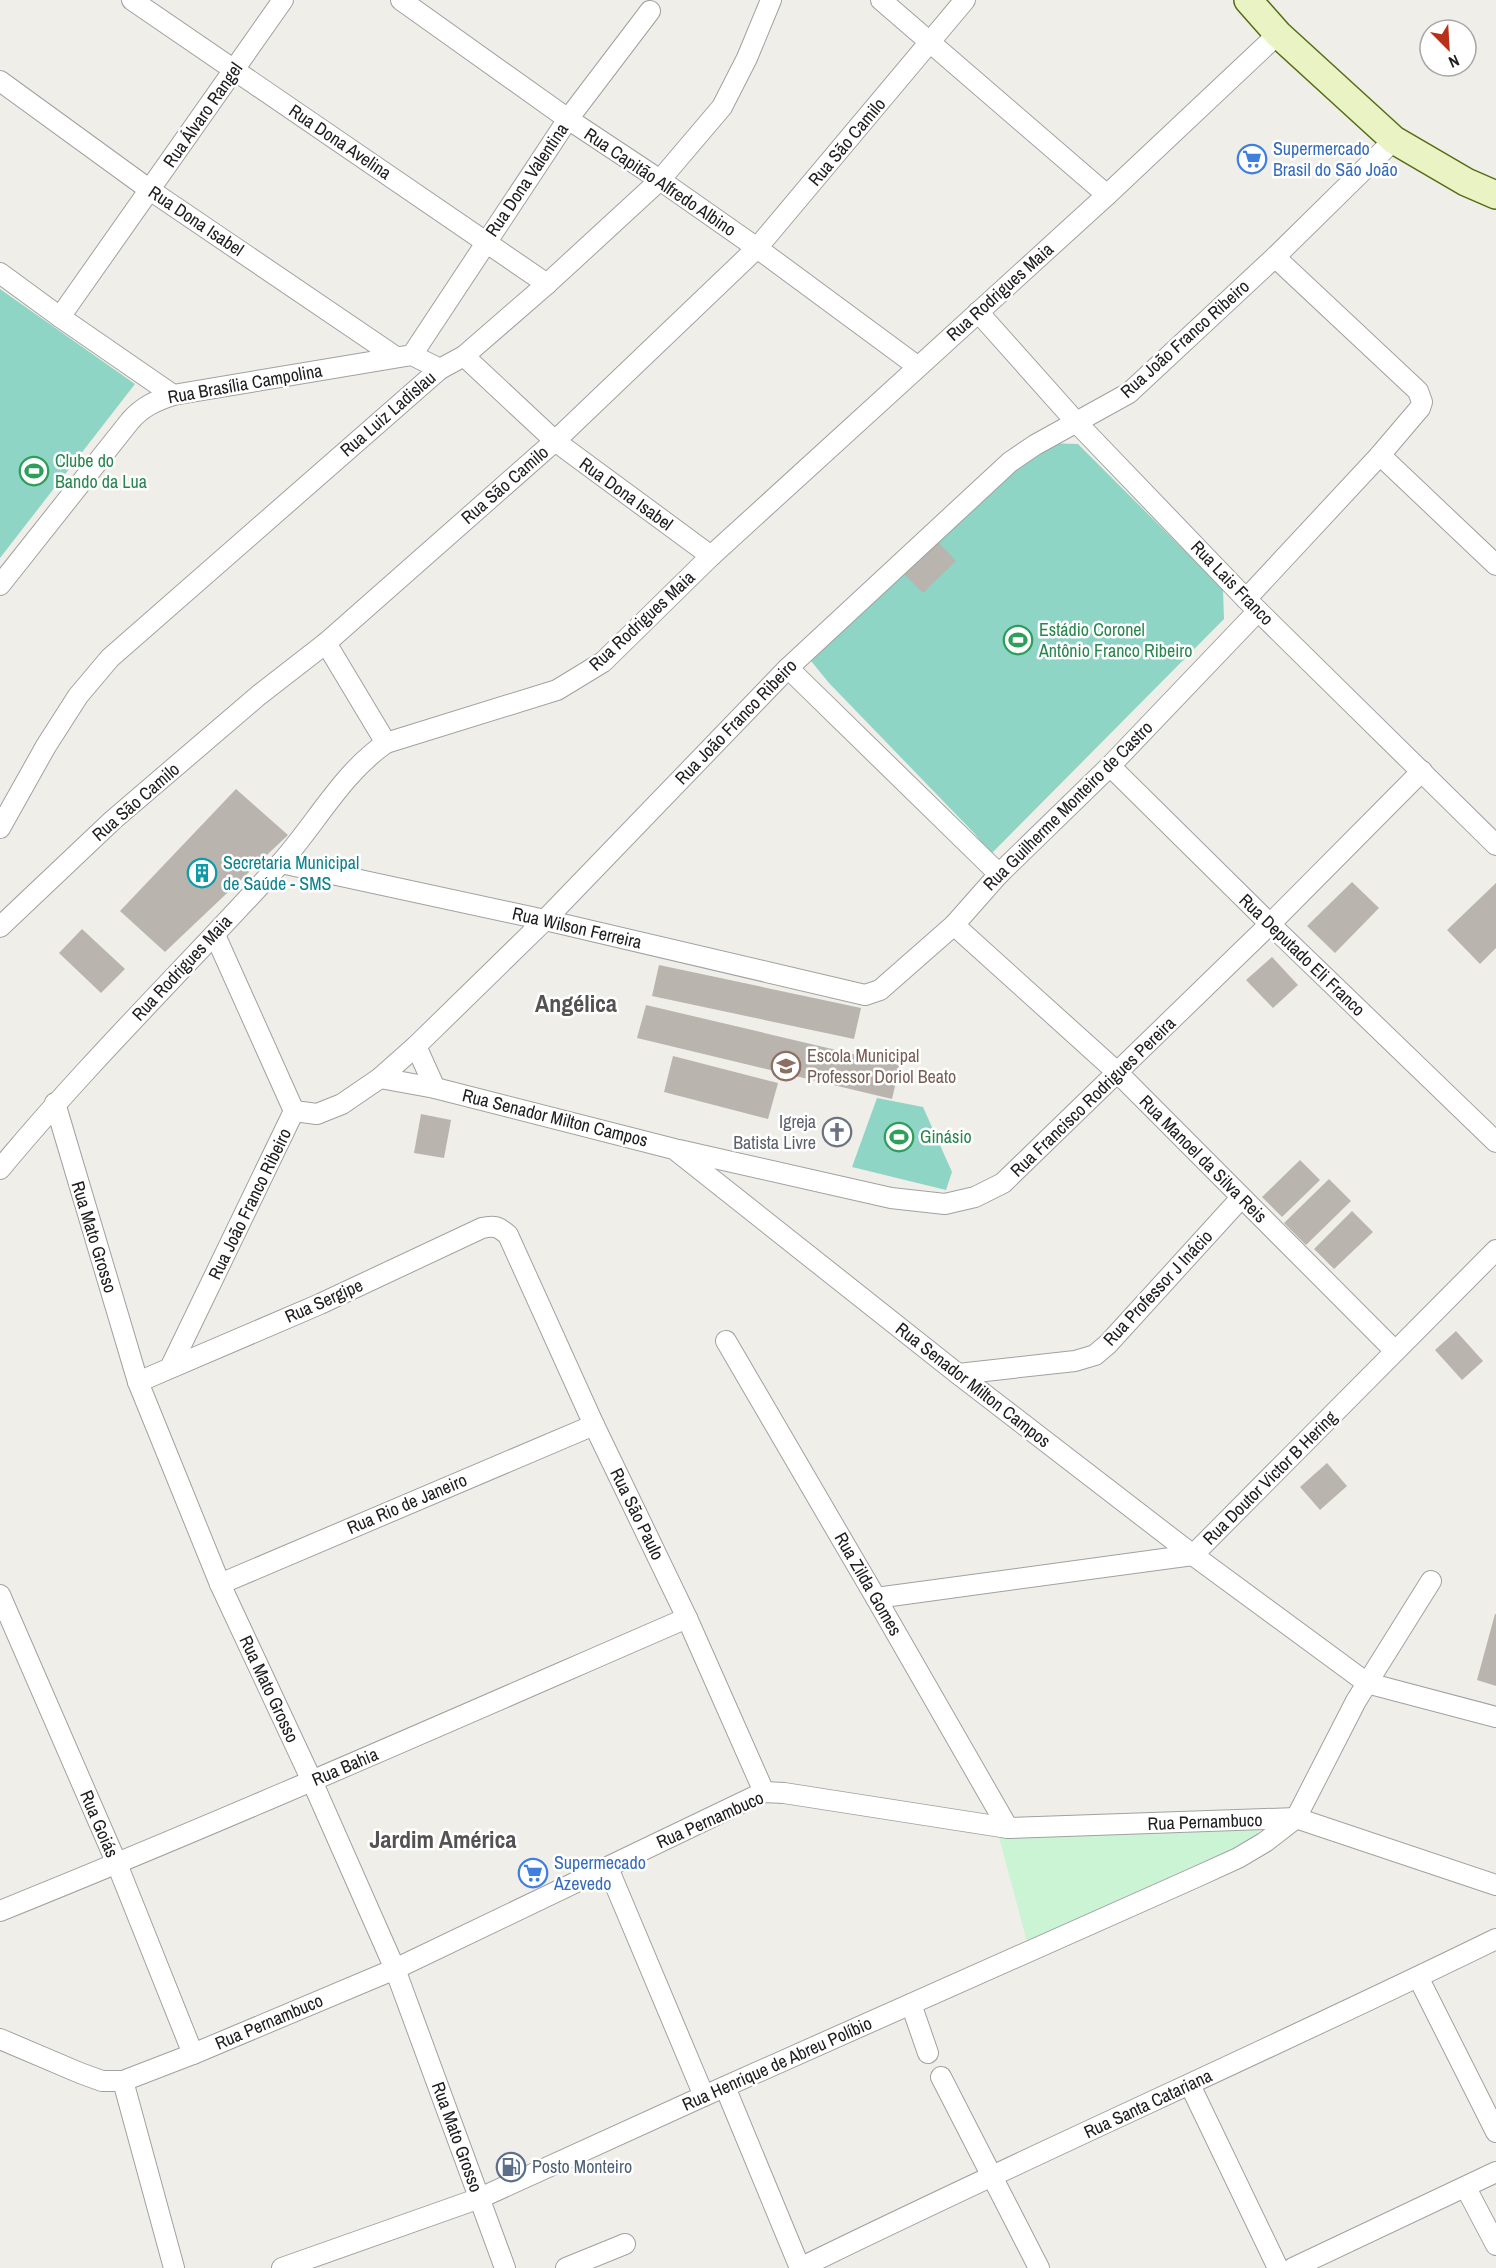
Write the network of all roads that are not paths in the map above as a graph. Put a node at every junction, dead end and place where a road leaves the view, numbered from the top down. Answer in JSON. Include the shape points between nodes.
{"nodes":[{"id":1,"x":132,"y":0,"type":"edge"},
{"id":2,"x":283,"y":0,"type":"edge"},
{"id":3,"x":401,"y":0,"type":"edge"},
{"id":4,"x":771,"y":0,"type":"edge"},
{"id":5,"x":880,"y":0,"type":"edge"},
{"id":6,"x":965,"y":0,"type":"edge"},
{"id":7,"x":1254,"y":2,"type":"edge"},
{"id":8,"x":650,"y":11,"type":"dead end"},
{"id":9,"x":1278,"y":34,"type":"junction"},
{"id":10,"x":930,"y":43,"type":"junction"},
{"id":11,"x":234,"y":70,"type":"junction"},
{"id":12,"x":0,"y":81,"type":"edge"},
{"id":13,"x":568,"y":119,"type":"junction"},
{"id":14,"x":1394,"y":140,"type":"junction"},
{"id":15,"x":660,"y":180,"type":"junction"},
{"id":16,"x":150,"y":190,"type":"junction"},
{"id":17,"x":1107,"y":195,"type":"junction"},
{"id":18,"x":1496,"y":195,"type":"edge"},
{"id":19,"x":486,"y":241,"type":"junction"},
{"id":20,"x":758,"y":248,"type":"junction"},
{"id":21,"x":1275,"y":257,"type":"junction"},
{"id":22,"x":0,"y":273,"type":"edge"},
{"id":23,"x":547,"y":284,"type":"junction"},
{"id":24,"x":978,"y":312,"type":"junction"},
{"id":25,"x":60,"y":317,"type":"junction"},
{"id":26,"x":404,"y":356,"type":"junction"},
{"id":27,"x":464,"y":356,"type":"junction"},
{"id":28,"x":917,"y":366,"type":"junction"},
{"id":29,"x":440,"y":369,"type":"junction"},
{"id":30,"x":173,"y":395,"type":"junction"},
{"id":31,"x":1077,"y":423,"type":"junction"},
{"id":32,"x":555,"y":441,"type":"junction"},
{"id":33,"x":1380,"y":455,"type":"junction"},
{"id":34,"x":711,"y":556,"type":"junction"},
{"id":35,"x":1496,"y":565,"type":"edge"},
{"id":36,"x":0,"y":585,"type":"edge"},
{"id":37,"x":1252,"y":605,"type":"junction"},
{"id":38,"x":326,"y":643,"type":"junction"},
{"id":39,"x":788,"y":668,"type":"junction"},
{"id":40,"x":386,"y":743,"type":"junction"},
{"id":41,"x":1110,"y":766,"type":"junction"},
{"id":42,"x":1422,"y":771,"type":"junction"},
{"id":43,"x":0,"y":828,"type":"edge"},
{"id":44,"x":1496,"y":845,"type":"edge"},
{"id":45,"x":280,"y":863,"type":"junction"},
{"id":46,"x":999,"y":874,"type":"junction"},
{"id":47,"x":545,"y":920,"type":"junction"},
{"id":48,"x":1270,"y":924,"type":"junction"},
{"id":49,"x":954,"y":925,"type":"junction"},
{"id":50,"x":0,"y":927,"type":"edge"},
{"id":51,"x":215,"y":935,"type":"junction"},
{"id":52,"x":873,"y":994,"type":"joint"},
{"id":53,"x":416,"y":1046,"type":"junction"},
{"id":54,"x":1118,"y":1073,"type":"junction"},
{"id":55,"x":380,"y":1078,"type":"junction"},
{"id":56,"x":435,"y":1088,"type":"junction"},
{"id":57,"x":55,"y":1103,"type":"junction"},
{"id":58,"x":294,"y":1111,"type":"junction"},
{"id":59,"x":1496,"y":1142,"type":"edge"},
{"id":60,"x":674,"y":1149,"type":"junction"},
{"id":61,"x":0,"y":1169,"type":"edge"},
{"id":62,"x":1241,"y":1198,"type":"junction"},
{"id":63,"x":508,"y":1235,"type":"joint"},
{"id":64,"x":1496,"y":1250,"type":"edge"},
{"id":65,"x":726,"y":1341,"type":"dead end"},
{"id":66,"x":1395,"y":1351,"type":"junction"},
{"id":67,"x":171,"y":1366,"type":"junction"},
{"id":68,"x":958,"y":1374,"type":"junction"},
{"id":69,"x":138,"y":1382,"type":"junction"},
{"id":70,"x":594,"y":1425,"type":"junction"},
{"id":71,"x":1193,"y":1555,"type":"junction"},
{"id":72,"x":1431,"y":1581,"type":"dead end"},
{"id":73,"x":220,"y":1584,"type":"junction"},
{"id":74,"x":0,"y":1595,"type":"edge"},
{"id":75,"x":876,"y":1598,"type":"junction"},
{"id":76,"x":687,"y":1618,"type":"junction"},
{"id":77,"x":1367,"y":1683,"type":"junction"},
{"id":78,"x":1496,"y":1717,"type":"edge"},
{"id":79,"x":312,"y":1781,"type":"junction"},
{"id":80,"x":764,"y":1792,"type":"junction"},
{"id":81,"x":1296,"y":1818,"type":"junction"},
{"id":82,"x":1008,"y":1828,"type":"junction"},
{"id":83,"x":117,"y":1864,"type":"junction"},
{"id":84,"x":608,"y":1868,"type":"junction"},
{"id":85,"x":1496,"y":1885,"type":"edge"},
{"id":86,"x":0,"y":1911,"type":"edge"},
{"id":87,"x":1496,"y":1939,"type":"edge"},
{"id":88,"x":395,"y":1969,"type":"junction"},
{"id":89,"x":1418,"y":1977,"type":"junction"},
{"id":90,"x":911,"y":2004,"type":"junction"},
{"id":91,"x":0,"y":2039,"type":"edge"},
{"id":92,"x":928,"y":2053,"type":"dead end"},
{"id":93,"x":193,"y":2054,"type":"junction"},
{"id":94,"x":941,"y":2077,"type":"dead end"},
{"id":95,"x":123,"y":2081,"type":"junction"},
{"id":96,"x":1190,"y":2085,"type":"junction"},
{"id":97,"x":725,"y":2087,"type":"junction"},
{"id":98,"x":704,"y":2096,"type":"junction"},
{"id":99,"x":1496,"y":2132,"type":"edge"},
{"id":100,"x":1496,"y":2172,"type":"edge"},
{"id":101,"x":990,"y":2175,"type":"junction"},
{"id":102,"x":1466,"y":2188,"type":"junction"},
{"id":103,"x":480,"y":2198,"type":"junction"},
{"id":104,"x":625,"y":2244,"type":"dead end"},
{"id":105,"x":1496,"y":2245,"type":"edge"},
{"id":106,"x":174,"y":2268,"type":"edge"},
{"id":107,"x":282,"y":2268,"type":"edge"},
{"id":108,"x":505,"y":2268,"type":"edge"},
{"id":109,"x":566,"y":2268,"type":"edge"},
{"id":110,"x":800,"y":2268,"type":"edge"},
{"id":111,"x":1039,"y":2268,"type":"edge"},
{"id":112,"x":1278,"y":2268,"type":"edge"},
{"id":113,"x":1293,"y":2268,"type":"edge"}],
"edges":[{"from":1,"to":11,"type":"street","name":"Rua Dona Avelina"},
{"from":2,"to":11,"type":"street","name":"Rua Álvaro Rangel"},
{"from":3,"to":13,"type":"street","name":"Rua Capitão Alfredo Albino"},
{"from":4,"to":15,"type":"street","name":"Rua Luiz Ladislau","via":[[722,107]]},
{"from":5,"to":10,"type":"street"},
{"from":6,"to":10,"type":"street","name":"Rua São Camilo"},
{"from":7,"to":9,"type":"street"},
{"from":8,"to":13,"type":"street","name":"Rua Dona Valentina"},
{"from":9,"to":14,"type":"street"},
{"from":9,"to":17,"type":"street","name":"Rua Rodrigues Maia"},
{"from":10,"to":17,"type":"street"},
{"from":10,"to":20,"type":"street","name":"Rua São Camilo"},
{"from":11,"to":16,"type":"street","name":"Rua Álvaro Rangel"},
{"from":11,"to":19,"type":"street","name":"Rua Dona Avelina"},
{"from":12,"to":16,"type":"street","name":"Rua Dona Isabel"},
{"from":13,"to":15,"type":"street","name":"Rua Capitão Alfredo Albino"},
{"from":13,"to":19,"type":"street","name":"Rua Dona Valentina"},
{"from":14,"to":18,"type":"street"},
{"from":14,"to":21,"type":"street","name":"Rua João Franco Ribeiro"},
{"from":15,"to":20,"type":"street","name":"Rua Capitão Alfredo Albino"},
{"from":15,"to":23,"type":"street","name":"Rua Luiz Ladislau"},
{"from":16,"to":25,"type":"street","name":"Rua Álvaro Rangel"},
{"from":16,"to":26,"type":"street","name":"Rua Dona Isabel"},
{"from":17,"to":24,"type":"street","name":"Rua Rodrigues Maia"},
{"from":19,"to":23,"type":"street","name":"Rua Dona Avelina"},
{"from":19,"to":26,"type":"street","name":"Rua Dona Valentina"},
{"from":20,"to":28,"type":"street","name":"Rua Capitão Alfredo Albino"},
{"from":20,"to":32,"type":"street","name":"Rua São Camilo"},
{"from":21,"to":31,"type":"street","name":"Rua João Franco Ribeiro","via":[[1129,393]]},
{"from":21,"to":33,"type":"street","name":"Rua Guilherme Monteiro de Castro","via":[[1418,391],[1420,408]]},
{"from":22,"to":25,"type":"street"},
{"from":23,"to":27,"type":"street","name":"Rua Luiz Ladislau"},
{"from":24,"to":28,"type":"street","name":"Rua Rodrigues Maia"},
{"from":24,"to":31,"type":"street","name":"Rua Lais Franco"},
{"from":25,"to":30,"type":"street"},
{"from":26,"to":29,"type":"street","name":"Rua Dona Isabel"},
{"from":26,"to":30,"type":"street","name":"Rua Brasília Campolina"},
{"from":27,"to":29,"type":"street","name":"Rua Luiz Ladislau"},
{"from":27,"to":32,"type":"street","name":"Rua Dona Isabel"},
{"from":28,"to":34,"type":"street","name":"Rua Rodrigues Maia"},
{"from":29,"to":43,"type":"street","name":"Rua Luiz Ladislau","via":[[110,658],[78,696]]},
{"from":30,"to":36,"type":"street","name":"Rua Brasília Campolina","via":[[139,410]]},
{"from":31,"to":37,"type":"street","name":"Rua Lais Franco"},
{"from":31,"to":39,"type":"street","name":"Rua João Franco Ribeiro","via":[[1010,462]]},
{"from":32,"to":34,"type":"street","name":"Rua Dona Isabel"},
{"from":32,"to":38,"type":"street","name":"Rua São Camilo"},
{"from":33,"to":35,"type":"street"},
{"from":33,"to":37,"type":"street","name":"Rua Guilherme Monteiro de Castro"},
{"from":34,"to":40,"type":"street","name":"Rua Rodrigues Maia","via":[[603,662],[578,679],[556,690]]},
{"from":37,"to":41,"type":"street","name":"Rua Guilherme Monteiro de Castro"},
{"from":37,"to":42,"type":"street","name":"Rua Lais Franco"},
{"from":38,"to":40,"type":"street"},
{"from":38,"to":50,"type":"street","name":"Rua São Camilo","via":[[113,820]]},
{"from":39,"to":46,"type":"street"},
{"from":39,"to":47,"type":"street","name":"Rua João Franco Ribeiro"},
{"from":40,"to":45,"type":"street","name":"Rua Rodrigues Maia","via":[[367,757]]},
{"from":41,"to":46,"type":"street","name":"Rua Guilherme Monteiro de Castro"},
{"from":41,"to":48,"type":"street","name":"Rua Deputado Eli Franco"},
{"from":42,"to":44,"type":"street","name":"Rua Lais Franco"},
{"from":42,"to":48,"type":"street","name":"Rua Francisco Rodrigues Pereira"},
{"from":45,"to":47,"type":"street","name":"Rua Wilson Ferreira"},
{"from":45,"to":51,"type":"street","name":"Rua Rodrigues Maia"},
{"from":46,"to":49,"type":"street","name":"Rua Guilherme Monteiro de Castro"},
{"from":47,"to":52,"type":"street","name":"Rua Wilson Ferreira","via":[[865,996]]},
{"from":47,"to":53,"type":"street","name":"Rua João Franco Ribeiro"},
{"from":48,"to":54,"type":"street","name":"Rua Francisco Rodrigues Pereira"},
{"from":48,"to":59,"type":"street","name":"Rua Deputado Eli Franco"},
{"from":49,"to":52,"type":"street","name":"Rua Guilherme Monteiro de Castro"},
{"from":49,"to":54,"type":"street","name":"Rua Manoel da Silva Reis"},
{"from":51,"to":57,"type":"street","name":"Rua Rodrigues Maia"},
{"from":51,"to":58,"type":"street"},
{"from":53,"to":55,"type":"street","name":"Rua João Franco Ribeiro"},
{"from":53,"to":56,"type":"street"},
{"from":54,"to":60,"type":"street","name":"Rua Francisco Rodrigues Pereira","via":[[1003,1183],[975,1197],[945,1204],[891,1198]]},
{"from":54,"to":62,"type":"street","name":"Rua Manoel da Silva Reis"},
{"from":55,"to":56,"type":"street","name":"Rua Senador Milton Campos"},
{"from":55,"to":58,"type":"street","name":"Rua João Franco Ribeiro","via":[[342,1104],[317,1114]]},
{"from":56,"to":60,"type":"street","name":"Rua Senador Milton Campos"},
{"from":57,"to":61,"type":"street","name":"Rua Rodrigues Maia"},
{"from":57,"to":69,"type":"street","name":"Rua Mato Grosso"},
{"from":58,"to":67,"type":"street","name":"Rua João Franco Ribeiro"},
{"from":60,"to":68,"type":"street","name":"Rua Senador Milton Campos"},
{"from":62,"to":66,"type":"street","name":"Rua Manoel da Silva Reis"},
{"from":62,"to":68,"type":"street","name":"Rua Professor J Inácio","via":[[1095,1354],[1075,1361]]},
{"from":63,"to":67,"type":"street","name":"Rua Sergipe","via":[[493,1225],[482,1228],[320,1304]]},
{"from":63,"to":70,"type":"street","name":"Rua São Paulo"},
{"from":64,"to":66,"type":"street","name":"Rua Doutor Victor B Hering"},
{"from":65,"to":75,"type":"street","name":"Rua Zilda Gomes"},
{"from":66,"to":71,"type":"street","name":"Rua Doutor Victor B Hering"},
{"from":67,"to":69,"type":"street","name":"Rua Sergipe"},
{"from":68,"to":71,"type":"street","name":"Rua Senador Milton Campos"},
{"from":69,"to":73,"type":"street","name":"Rua Mato Grosso"},
{"from":70,"to":73,"type":"street","name":"Rua Rio de Janeiro"},
{"from":70,"to":76,"type":"street","name":"Rua São Paulo"},
{"from":71,"to":75,"type":"street","name":"Rua Doutor Victor B Hering"},
{"from":71,"to":77,"type":"street","name":"Rua Senador Milton Campos"},
{"from":72,"to":77,"type":"street"},
{"from":73,"to":79,"type":"street","name":"Rua Mato Grosso"},
{"from":74,"to":83,"type":"street","name":"Rua Goiás"},
{"from":75,"to":82,"type":"street","name":"Rua Zilda Gomes"},
{"from":76,"to":79,"type":"street","name":"Rua Bahia"},
{"from":76,"to":80,"type":"street","name":"Rua São Paulo"},
{"from":77,"to":78,"type":"street","name":"Rua Senador Milton Campos"},
{"from":77,"to":81,"type":"street"},
{"from":79,"to":83,"type":"street","name":"Rua Bahia"},
{"from":79,"to":88,"type":"street","name":"Rua Mato Grosso"},
{"from":80,"to":82,"type":"street","name":"Rua Pernambuco"},
{"from":80,"to":84,"type":"street","name":"Rua Pernambuco"},
{"from":81,"to":82,"type":"street","name":"Rua Pernambuco"},
{"from":81,"to":85,"type":"street"},
{"from":81,"to":90,"type":"street","name":"Rua Henrique de Abreu Políbio","via":[[1238,1858]]},
{"from":83,"to":86,"type":"street","name":"Rua Bahia"},
{"from":83,"to":93,"type":"street","name":"Rua Goiás"},
{"from":84,"to":88,"type":"street","name":"Rua Pernambuco"},
{"from":84,"to":98,"type":"street"},
{"from":87,"to":89,"type":"street","name":"Rua Santa Catariana"},
{"from":88,"to":93,"type":"street","name":"Rua Pernambuco"},
{"from":88,"to":103,"type":"street","name":"Rua Mato Grosso"},
{"from":89,"to":96,"type":"street","name":"Rua Santa Catariana"},
{"from":89,"to":99,"type":"street"},
{"from":90,"to":92,"type":"street"},
{"from":90,"to":97,"type":"street","name":"Rua Henrique de Abreu Políbio"},
{"from":91,"to":95,"type":"street","name":"Rua Pernambuco","via":[[102,2081]]},
{"from":93,"to":95,"type":"street","name":"Rua Pernambuco"},
{"from":94,"to":101,"type":"street"},
{"from":95,"to":106,"type":"street"},
{"from":96,"to":101,"type":"street","name":"Rua Santa Catariana"},
{"from":96,"to":112,"type":"street"},
{"from":97,"to":98,"type":"street","name":"Rua Henrique de Abreu Políbio"},
{"from":97,"to":110,"type":"street"},
{"from":98,"to":103,"type":"street","name":"Rua Henrique de Abreu Políbio"},
{"from":100,"to":102,"type":"street"},
{"from":101,"to":110,"type":"street","name":"Rua Santa Catariana"},
{"from":101,"to":111,"type":"street"},
{"from":102,"to":105,"type":"street"},
{"from":102,"to":113,"type":"street"},
{"from":103,"to":107,"type":"street","name":"Rua Henrique de Abreu Políbio"},
{"from":103,"to":108,"type":"street","name":"Rua Mato Grosso"},
{"from":104,"to":109,"type":"street"}]}
